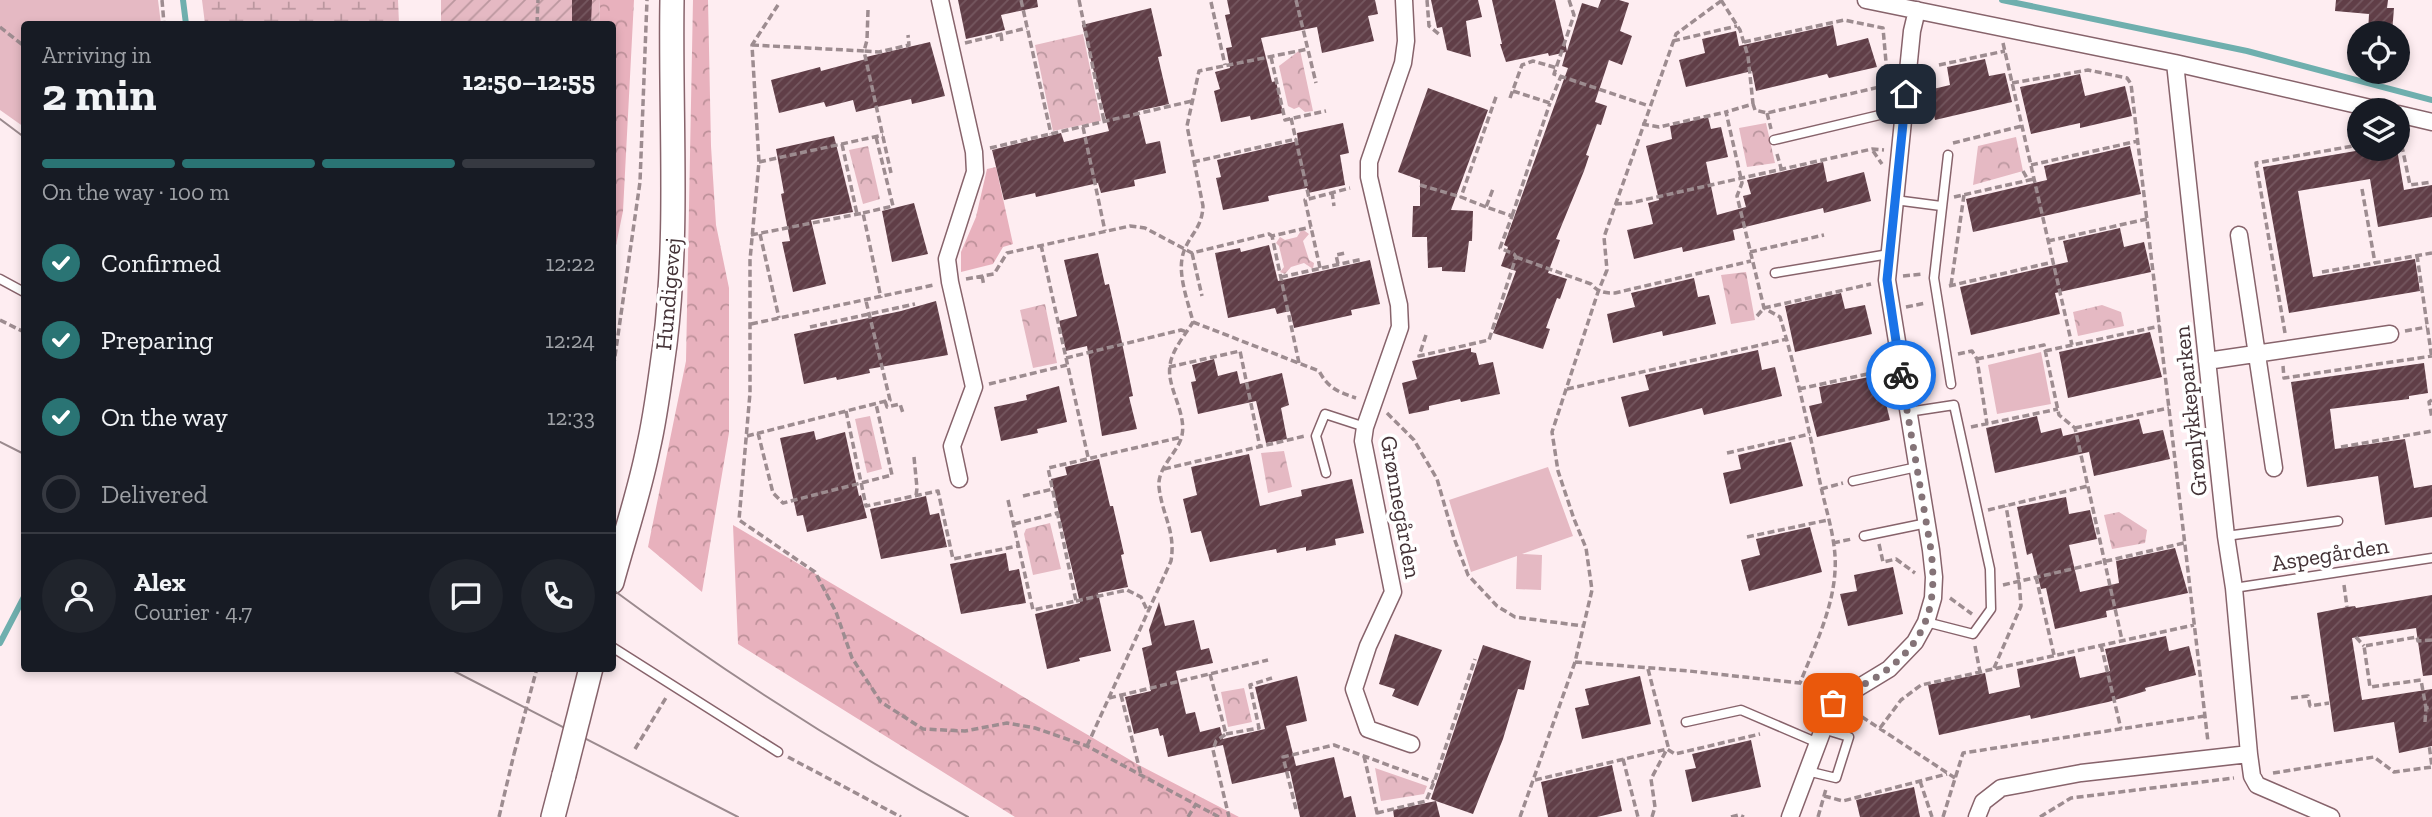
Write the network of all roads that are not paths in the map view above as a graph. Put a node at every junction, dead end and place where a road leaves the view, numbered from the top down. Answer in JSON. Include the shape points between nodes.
{"nodes":[{"id":1,"x":672,"y":0,"type":"edge"},
{"id":2,"x":940,"y":0,"type":"edge"},
{"id":3,"x":1404,"y":0,"type":"edge"},
{"id":4,"x":1866,"y":0,"type":"edge"},
{"id":5,"x":1917,"y":10,"type":"junction"},
{"id":6,"x":2175,"y":64,"type":"junction"},
{"id":7,"x":2347,"y":103,"type":"edge"},
{"id":8,"x":1904,"y":115,"type":"junction"},
{"id":9,"x":2410,"y":117,"type":"edge"},
{"id":10,"x":2432,"y":122,"type":"edge"},
{"id":11,"x":1774,"y":140,"type":"dead end"},
{"id":12,"x":1948,"y":155,"type":"road end"},
{"id":13,"x":1895,"y":200,"type":"junction"},
{"id":14,"x":1942,"y":201,"type":"junction"},
{"id":15,"x":2239,"y":235,"type":"dead end"},
{"id":16,"x":1889,"y":254,"type":"junction"},
{"id":17,"x":1775,"y":272,"type":"dead end"},
{"id":18,"x":0,"y":279,"type":"edge"},
{"id":19,"x":21,"y":290,"type":"edge"},
{"id":20,"x":2390,"y":334,"type":"road end"},
{"id":21,"x":2257,"y":354,"type":"junction"},
{"id":22,"x":2207,"y":361,"type":"junction"},
{"id":23,"x":1951,"y":384,"type":"dead end"},
{"id":24,"x":1908,"y":412,"type":"junction"},
{"id":25,"x":1365,"y":427,"type":"junction"},
{"id":26,"x":1917,"y":467,"type":"junction"},
{"id":27,"x":2274,"y":468,"type":"dead end"},
{"id":28,"x":1326,"y":473,"type":"dead end"},
{"id":29,"x":959,"y":479,"type":"dead end"},
{"id":30,"x":1853,"y":481,"type":"road end"},
{"id":31,"x":2339,"y":521,"type":"dead end"},
{"id":32,"x":1927,"y":523,"type":"junction"},
{"id":33,"x":1864,"y":536,"type":"road end"},
{"id":34,"x":2226,"y":536,"type":"junction"},
{"id":35,"x":2432,"y":558,"type":"edge"},
{"id":36,"x":616,"y":567,"type":"edge"},
{"id":37,"x":2234,"y":588,"type":"junction"},
{"id":38,"x":1926,"y":622,"type":"junction"},
{"id":39,"x":616,"y":649,"type":"edge"},
{"id":40,"x":590,"y":672,"type":"edge"},
{"id":41,"x":1686,"y":722,"type":"dead end"},
{"id":42,"x":1820,"y":736,"type":"junction"},
{"id":43,"x":1411,"y":744,"type":"dead end"},
{"id":44,"x":778,"y":752,"type":"road end"},
{"id":45,"x":2249,"y":754,"type":"junction"},
{"id":46,"x":1807,"y":771,"type":"junction"},
{"id":47,"x":554,"y":817,"type":"edge"},
{"id":48,"x":1790,"y":817,"type":"edge"},
{"id":49,"x":1977,"y":817,"type":"edge"},
{"id":50,"x":2331,"y":817,"type":"edge"}],
"edges":[{"from":1,"to":36,"type":"street","name":"Hundigevej","via":[[674,181],[665,343],[648,449]]},
{"from":2,"to":29,"type":"street","via":[[975,172],[947,259],[974,387],[952,446]]},
{"from":3,"to":25,"type":"street","name":"Grønnegården","via":[[1403,63],[1369,162],[1399,305],[1399,327]]},
{"from":4,"to":5,"type":"street"},
{"from":5,"to":6,"type":"street"},
{"from":5,"to":8,"type":"street"},
{"from":6,"to":7,"type":"street"},
{"from":6,"to":22,"type":"street","name":"Grønlykkeparken"},
{"from":8,"to":11,"type":"lane","via":[[1888,113]]},
{"from":8,"to":13,"type":"street"},
{"from":9,"to":10,"type":"street"},
{"from":12,"to":14,"type":"lane"},
{"from":13,"to":14,"type":"lane"},
{"from":13,"to":16,"type":"street"},
{"from":14,"to":23,"type":"lane","via":[[1934,274]]},
{"from":15,"to":21,"type":"street"},
{"from":16,"to":17,"type":"lane"},
{"from":16,"to":24,"type":"street","via":[[1887,280]]},
{"from":18,"to":19,"type":"lane"},
{"from":20,"to":21,"type":"street"},
{"from":21,"to":22,"type":"street"},
{"from":21,"to":27,"type":"street"},
{"from":22,"to":34,"type":"street","name":"Grønlykkeparken"},
{"from":24,"to":26,"type":"street"},
{"from":24,"to":38,"type":"lane","via":[[1954,405],[1990,569],[1991,608],[1973,634]]},
{"from":25,"to":28,"type":"lane","via":[[1325,414],[1316,436]]},
{"from":25,"to":43,"type":"street","name":"Grønnegården","via":[[1363,441],[1393,592],[1354,689],[1368,729]]},
{"from":26,"to":30,"type":"lane"},
{"from":26,"to":32,"type":"street"},
{"from":31,"to":34,"type":"lane"},
{"from":32,"to":33,"type":"lane"},
{"from":32,"to":38,"type":"street","via":[[1934,577]]},
{"from":34,"to":37,"type":"street","name":"Grønlykkeparken"},
{"from":35,"to":37,"type":"lane","name":"Aspegården"},
{"from":37,"to":45,"type":"street","name":"Grønlykkeparken"},
{"from":38,"to":42,"type":"street","via":[[1915,642],[1889,669],[1835,701]]},
{"from":39,"to":44,"type":"lane"},
{"from":40,"to":47,"type":"street","bridge":true},
{"from":41,"to":42,"type":"lane","via":[[1741,710],[1782,729]]},
{"from":42,"to":46,"type":"street"},
{"from":42,"to":46,"type":"lane","via":[[1849,737],[1836,778]]},
{"from":45,"to":49,"type":"street","via":[[2081,773],[2001,788],[1983,802]]},
{"from":45,"to":50,"type":"street","name":"Grønlykkeparken","via":[[2257,785]]},
{"from":46,"to":48,"type":"street"}]}
